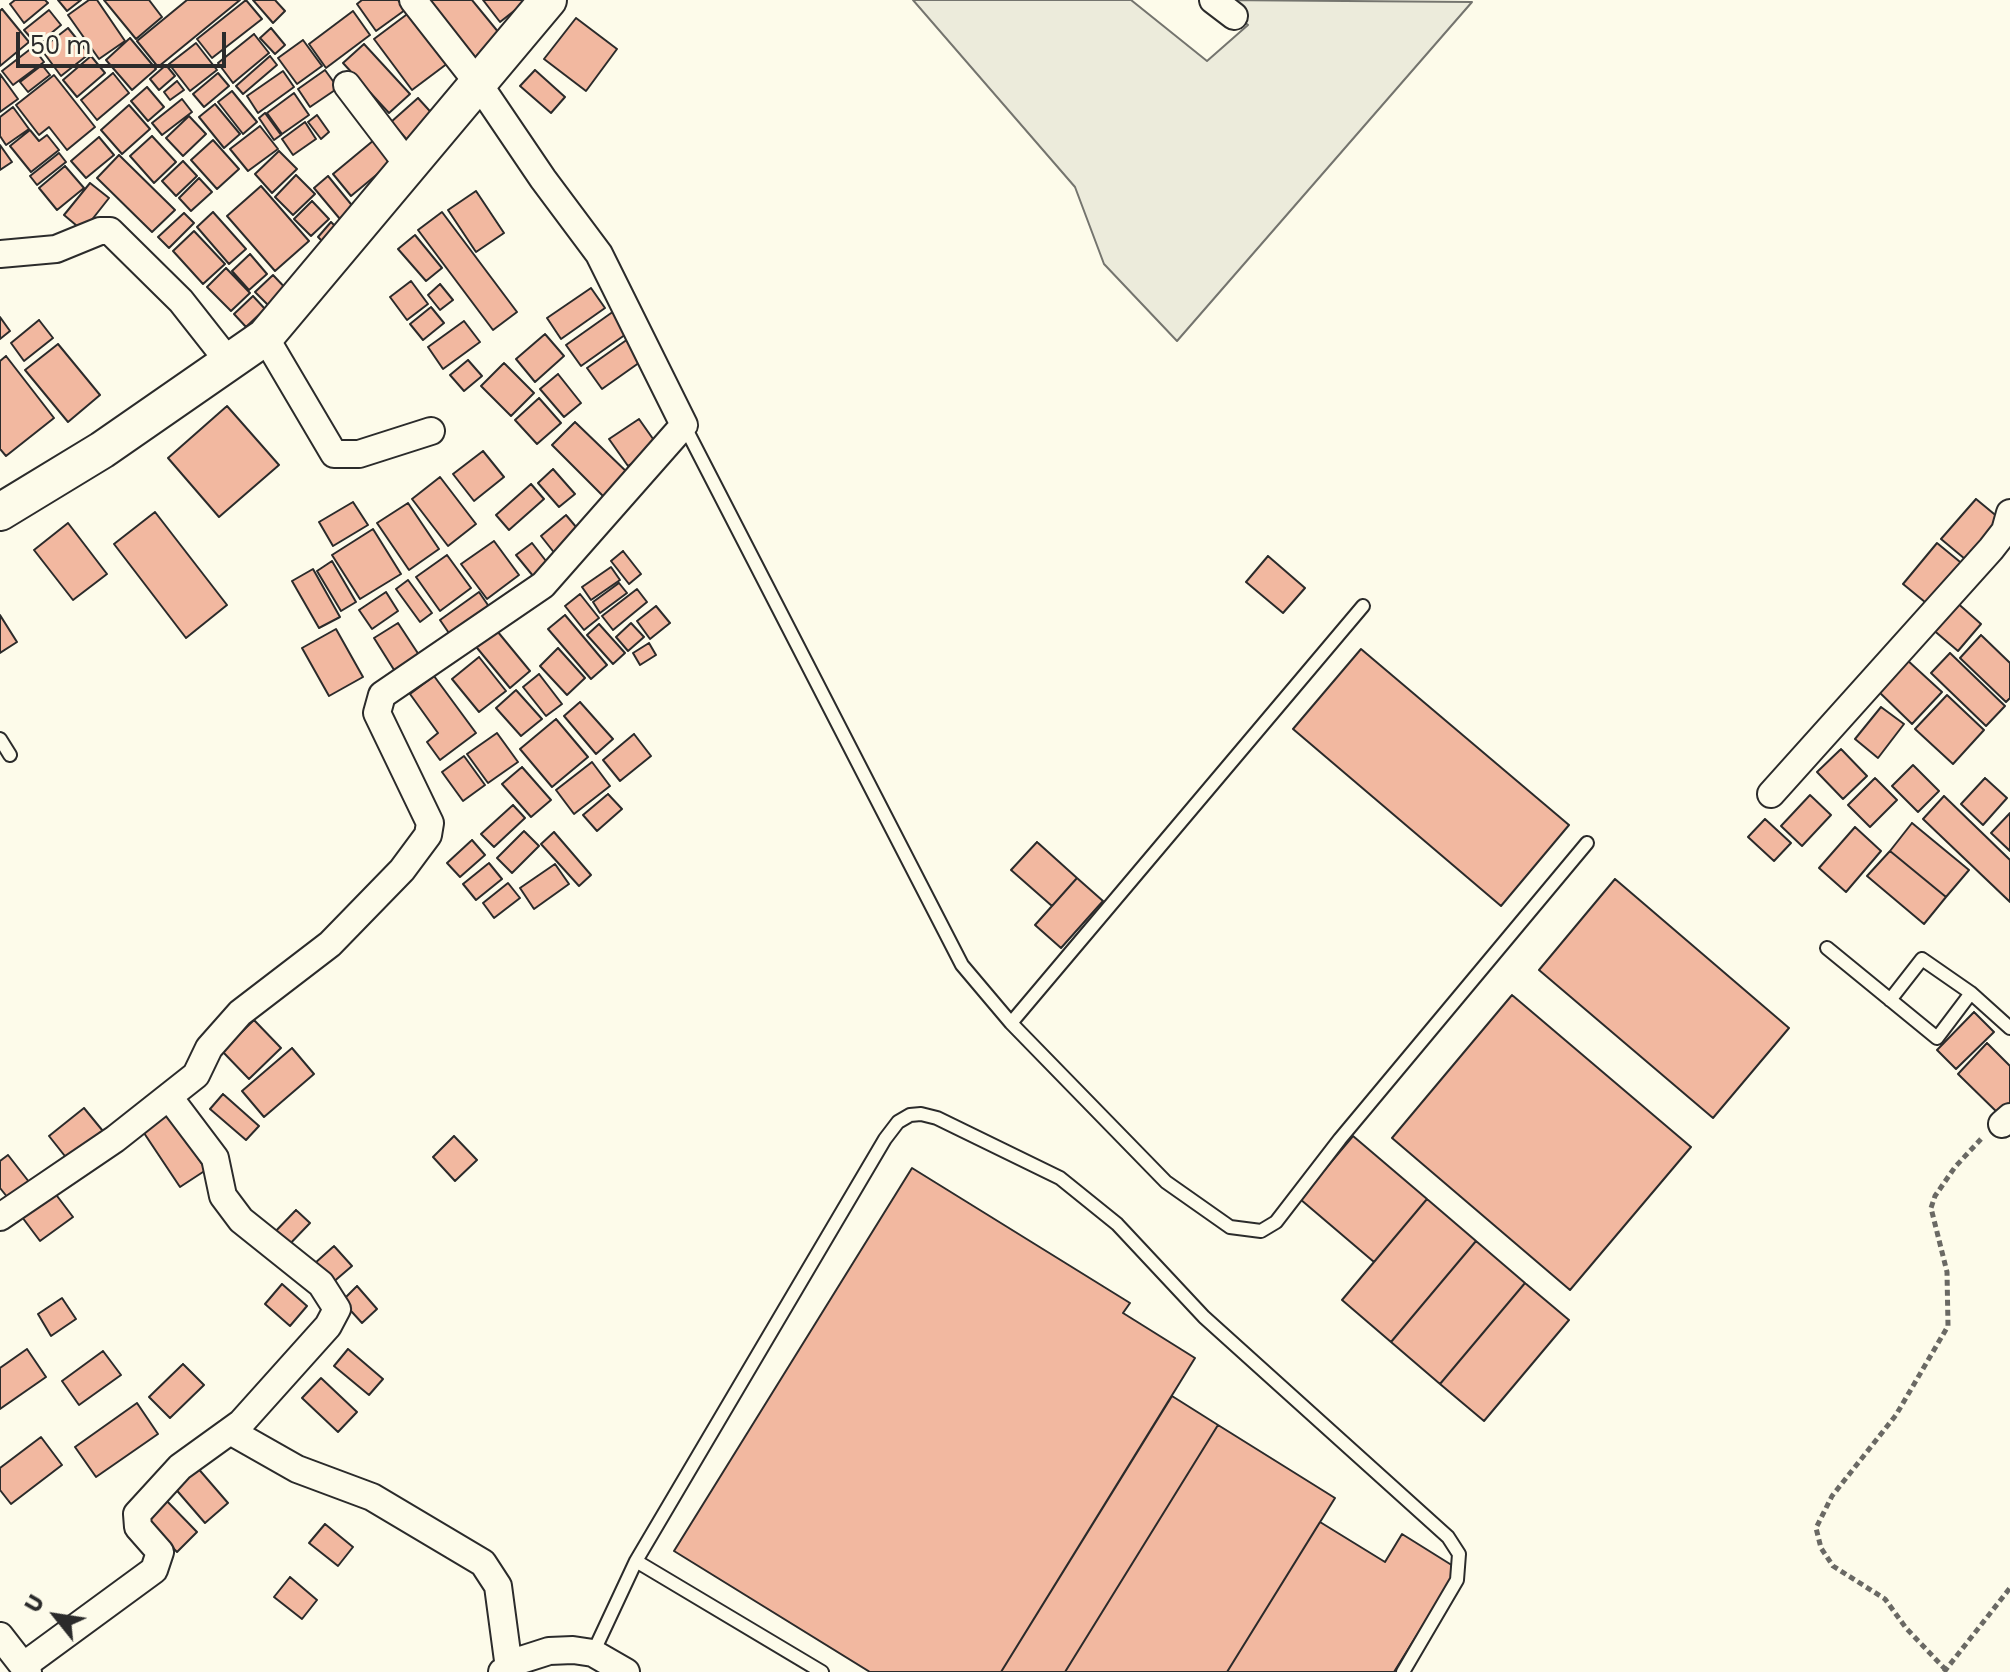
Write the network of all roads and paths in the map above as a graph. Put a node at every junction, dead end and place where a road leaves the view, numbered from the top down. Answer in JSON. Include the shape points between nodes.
{"nodes":[{"id":1,"x":413,"y":0,"type":"edge"},
{"id":2,"x":548,"y":0,"type":"edge"},
{"id":3,"x":478,"y":83,"type":"junction"},
{"id":4,"x":347,"y":85,"type":"dead end"},
{"id":5,"x":408,"y":165,"type":"junction"},
{"id":6,"x":0,"y":254,"type":"edge"},
{"id":7,"x":265,"y":337,"type":"junction"},
{"id":8,"x":229,"y":362,"type":"junction"},
{"id":9,"x":684,"y":425,"type":"junction"},
{"id":10,"x":431,"y":431,"type":"dead end"},
{"id":11,"x":0,"y":512,"type":"edge"},
{"id":12,"x":2010,"y":513,"type":"edge"},
{"id":13,"x":1363,"y":606,"type":"dead end"},
{"id":14,"x":0,"y":739,"type":"edge"},
{"id":15,"x":10,"y":755,"type":"dead end"},
{"id":16,"x":1771,"y":794,"type":"dead end"},
{"id":17,"x":1587,"y":843,"type":"dead end"},
{"id":18,"x":1827,"y":948,"type":"dead end"},
{"id":19,"x":1971,"y":993,"type":"junction"},
{"id":20,"x":1890,"y":1000,"type":"junction"},
{"id":21,"x":1011,"y":1023,"type":"junction"},
{"id":22,"x":2010,"y":1028,"type":"edge"},
{"id":23,"x":169,"y":1097,"type":"junction"},
{"id":24,"x":2008,"y":1120,"type":"edge"},
{"id":25,"x":0,"y":1217,"type":"edge"},
{"id":26,"x":230,"y":1431,"type":"junction"},
{"id":27,"x":636,"y":1561,"type":"junction"},
{"id":28,"x":2010,"y":1588,"type":"edge"},
{"id":29,"x":0,"y":1636,"type":"edge"},
{"id":30,"x":593,"y":1653,"type":"junction"},
{"id":31,"x":25,"y":1669,"type":"edge"},
{"id":32,"x":505,"y":1670,"type":"edge"},
{"id":33,"x":1945,"y":1671,"type":"edge"},
{"id":34,"x":626,"y":1672,"type":"edge"},
{"id":35,"x":822,"y":1672,"type":"edge"},
{"id":36,"x":1403,"y":1672,"type":"edge"}],
"edges":[{"from":1,"to":3,"type":"street"},
{"from":2,"to":3,"type":"main road"},
{"from":3,"to":5,"type":"main road"},
{"from":3,"to":9,"type":"street","via":[[599,254]]},
{"from":4,"to":5,"type":"street"},
{"from":5,"to":7,"type":"main road"},
{"from":6,"to":8,"type":"street","via":[[56,249],[110,231],[181,301]]},
{"from":7,"to":8,"type":"main road"},
{"from":7,"to":10,"type":"street","via":[[334,454],[359,454]]},
{"from":8,"to":11,"type":"main road","via":[[102,450]]},
{"from":9,"to":21,"type":"lane","via":[[962,965]]},
{"from":9,"to":23,"type":"street","via":[[543,585],[382,695],[377,713],[430,823],[428,835],[357,920],[240,1013],[209,1048],[196,1075]]},
{"from":12,"to":16,"type":"street","via":[[1991,549]]},
{"from":13,"to":21,"type":"lane"},
{"from":14,"to":15,"type":"lane"},
{"from":17,"to":21,"type":"lane","via":[[1276,1222],[1261,1231],[1230,1227],[1166,1182]]},
{"from":18,"to":20,"type":"lane"},
{"from":19,"to":20,"type":"lane","via":[[1922,959]]},
{"from":19,"to":20,"type":"lane","via":[[1937,1038]]},
{"from":19,"to":22,"type":"lane"},
{"from":23,"to":25,"type":"street"},
{"from":23,"to":26,"type":"street","via":[[215,1158],[223,1196],[241,1220],[321,1284],[337,1309],[328,1326]]},
{"from":24,"to":33,"type":"path","via":[[1974,1145],[1935,1196],[1931,1208],[1947,1272],[1948,1326],[1896,1415],[1832,1496],[1816,1528],[1833,1566],[1885,1599]]},
{"from":26,"to":31,"type":"street","via":[[180,1467],[137,1514],[138,1527],[160,1552],[154,1570]]},
{"from":26,"to":32,"type":"street","via":[[297,1469],[372,1497],[483,1563],[498,1586]]},
{"from":27,"to":30,"type":"lane"},
{"from":27,"to":35,"type":"lane"},
{"from":27,"to":36,"type":"lane","via":[[885,1139],[898,1122],[921,1114],[1060,1178],[1117,1224],[1204,1317],[1448,1537],[1459,1554],[1457,1580]]},
{"from":28,"to":33,"type":"path"},
{"from":29,"to":31,"type":"street"},
{"from":30,"to":32,"type":"street","via":[[549,1651]]},
{"from":30,"to":34,"type":"street"}]}
